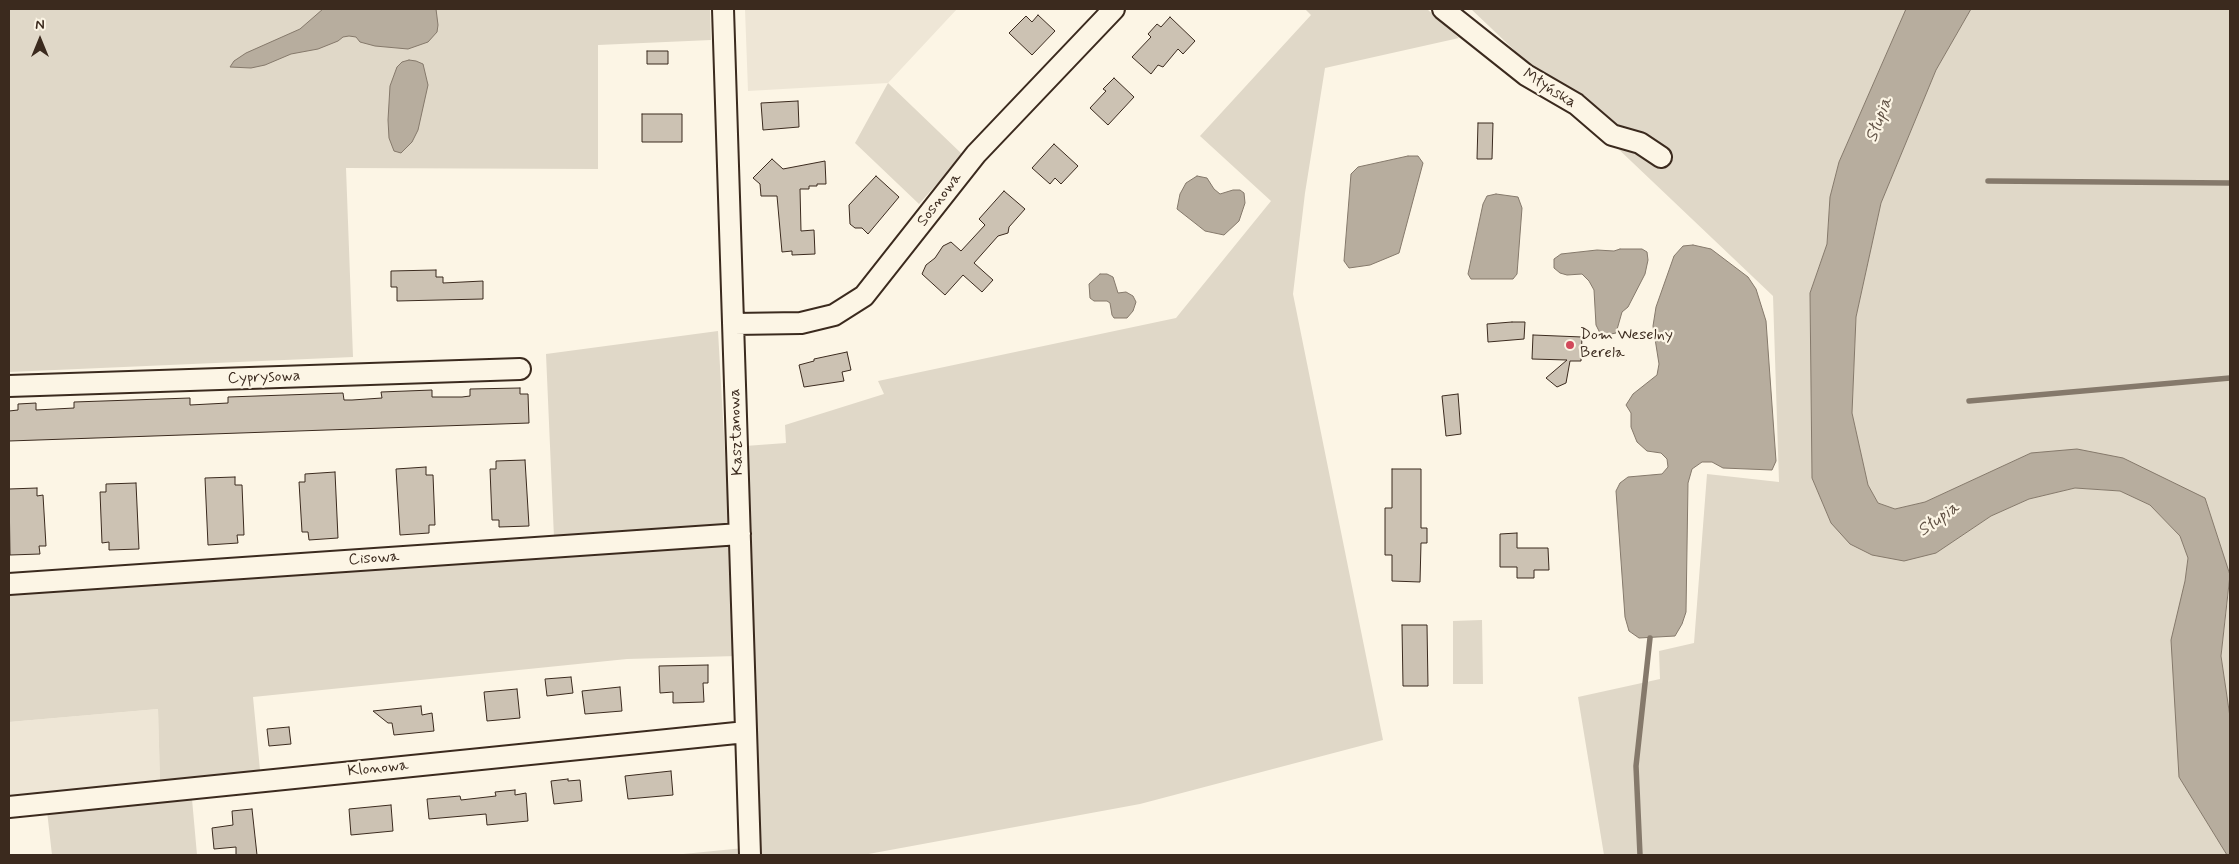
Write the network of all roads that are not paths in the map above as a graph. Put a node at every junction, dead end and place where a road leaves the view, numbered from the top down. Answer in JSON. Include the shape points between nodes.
{"nodes":[{"id":1,"x":724,"y":9,"type":"edge"},
{"id":2,"x":1114,"y":9,"type":"edge"},
{"id":3,"x":1443,"y":9,"type":"edge"},
{"id":4,"x":1661,"y":157,"type":"dead end"},
{"id":5,"x":734,"y":324,"type":"junction"},
{"id":6,"x":520,"y":369,"type":"dead end"},
{"id":7,"x":9,"y":386,"type":"edge"},
{"id":8,"x":740,"y":534,"type":"junction"},
{"id":9,"x":9,"y":584,"type":"edge"},
{"id":10,"x":746,"y":732,"type":"junction"},
{"id":11,"x":9,"y":807,"type":"edge"},
{"id":12,"x":750,"y":855,"type":"edge"}],
"edges":[{"from":1,"to":5,"type":"street","name":"Kasztanowa"},
{"from":2,"to":5,"type":"street","name":"Sosnowa","via":[[976,154],[864,296],[834,315],[801,323]]},
{"from":3,"to":4,"type":"street","name":"Młyńska","via":[[1526,75],[1576,104],[1612,135],[1640,143]]},
{"from":5,"to":8,"type":"street","name":"Kasztanowa"},
{"from":6,"to":7,"type":"street","name":"Cyprysowa"},
{"from":8,"to":9,"type":"street","name":"Cisowa"},
{"from":8,"to":10,"type":"street","name":"Kasztanowa"},
{"from":10,"to":11,"type":"street","name":"Klonowa"},
{"from":10,"to":12,"type":"street","name":"Kasztanowa"}]}
